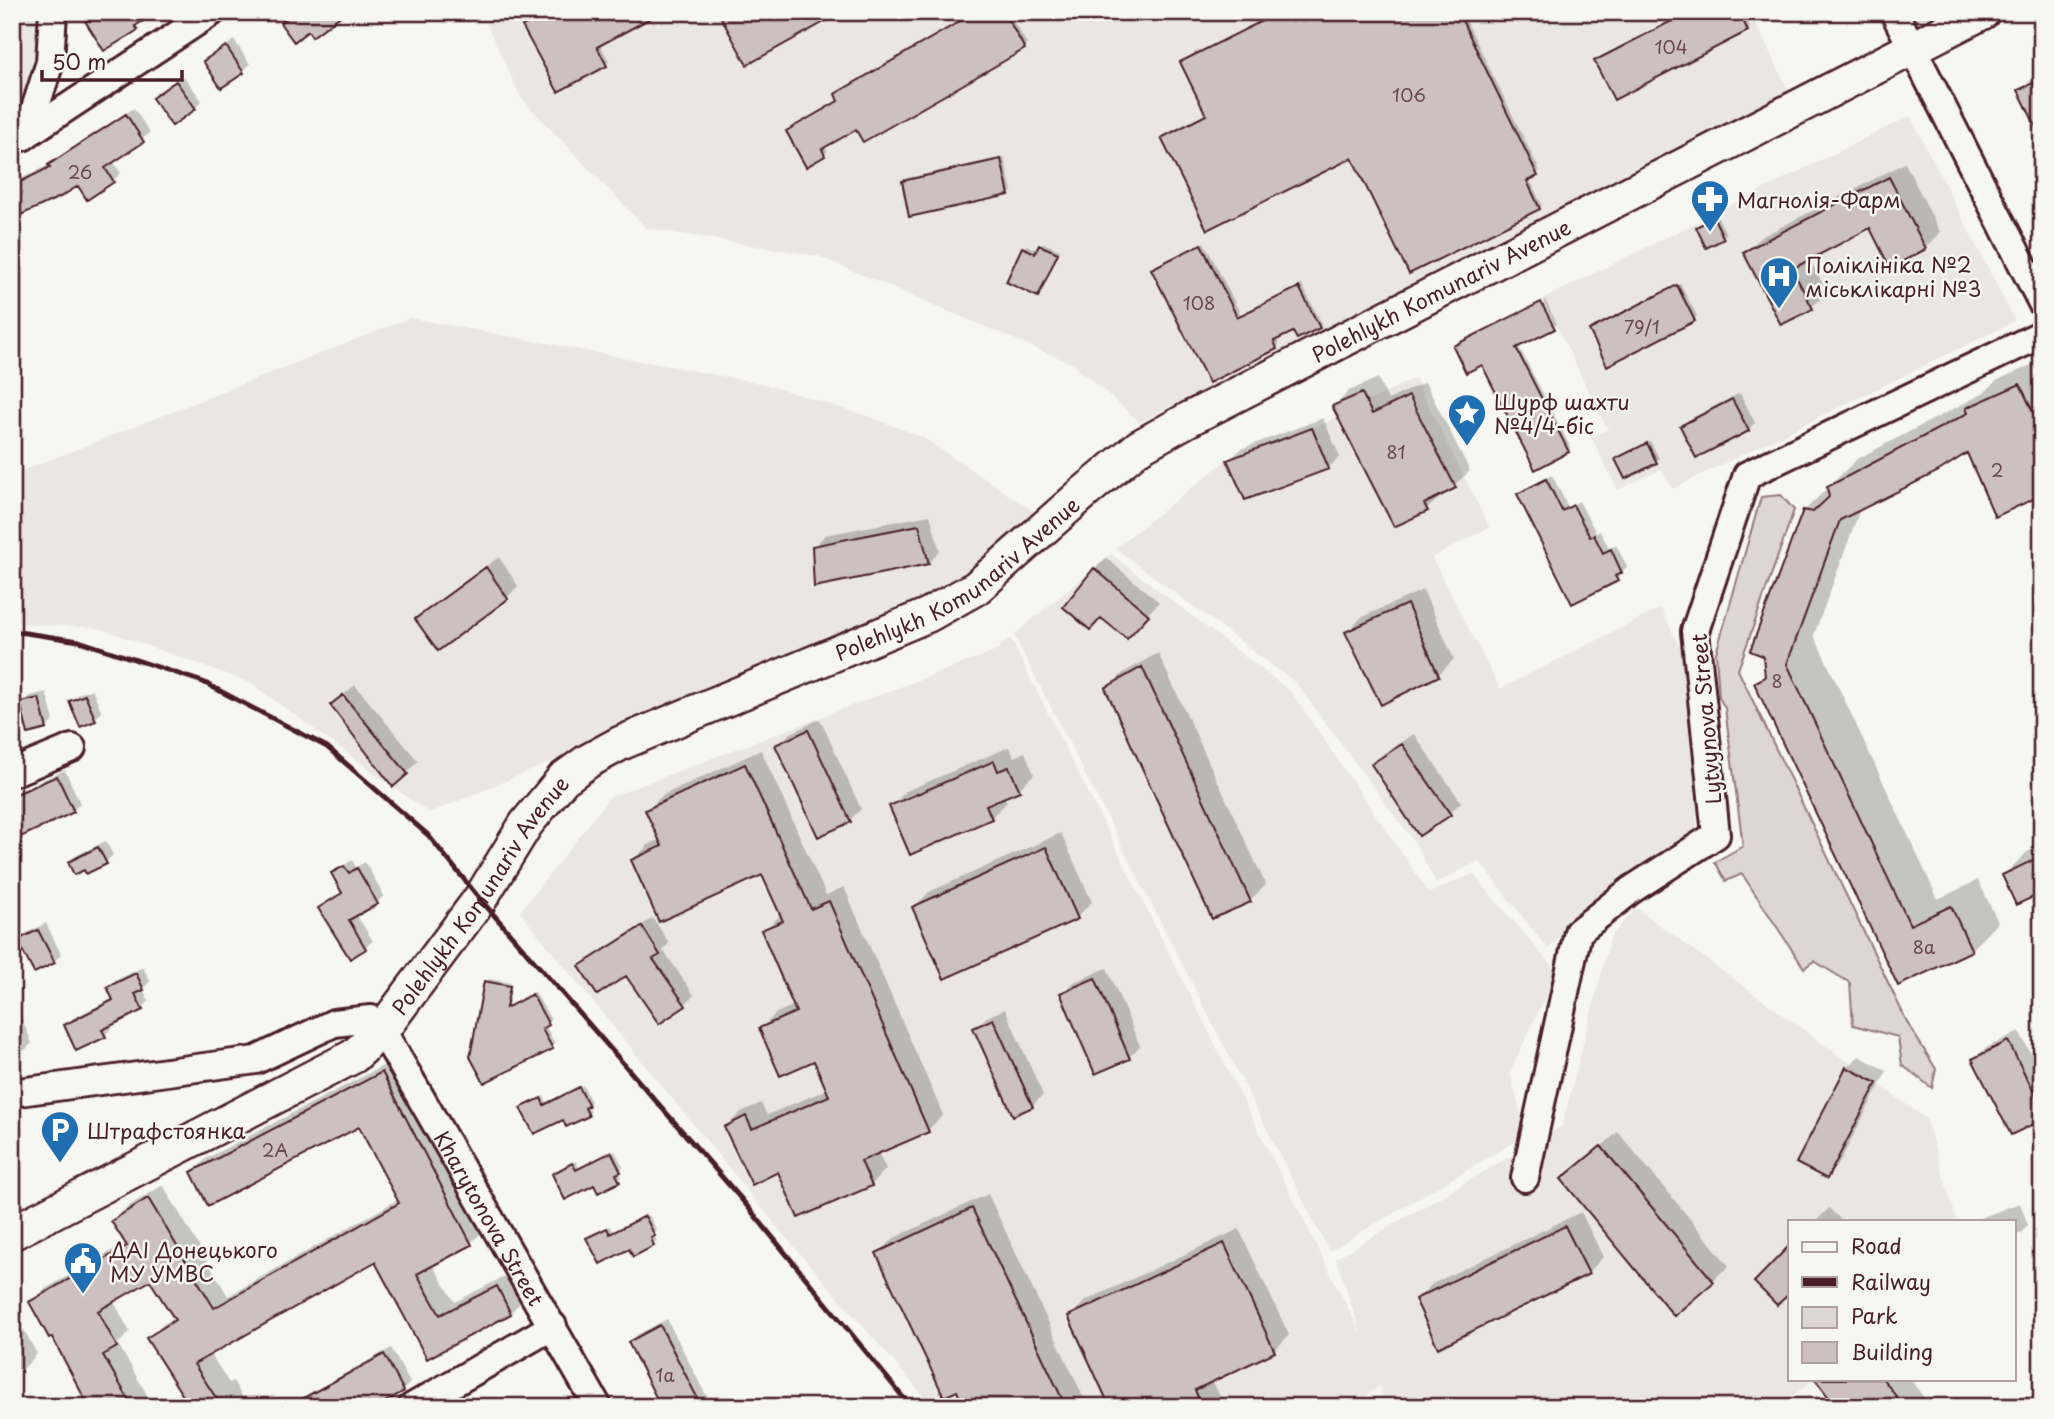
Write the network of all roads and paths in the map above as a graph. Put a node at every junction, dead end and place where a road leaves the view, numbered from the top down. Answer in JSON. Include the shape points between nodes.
{"nodes":[{"id":1,"x":53,"y":12,"type":"edge"},
{"id":2,"x":212,"y":12,"type":"edge"},
{"id":3,"x":1894,"y":12,"type":"edge"},
{"id":4,"x":1983,"y":12,"type":"edge"},
{"id":5,"x":1912,"y":48,"type":"junction"},
{"id":6,"x":20,"y":139,"type":"edge"},
{"id":7,"x":2042,"y":303,"type":"edge"},
{"id":8,"x":2042,"y":334,"type":"edge"},
{"id":9,"x":72,"y":748,"type":"dead end"},
{"id":10,"x":12,"y":773,"type":"edge"},
{"id":11,"x":382,"y":1030,"type":"junction"},
{"id":12,"x":12,"y":1093,"type":"edge"},
{"id":13,"x":1525,"y":1178,"type":"dead end"},
{"id":14,"x":12,"y":1233,"type":"edge"},
{"id":15,"x":553,"y":1326,"type":"junction"},
{"id":16,"x":412,"y":1407,"type":"edge"},
{"id":17,"x":598,"y":1407,"type":"edge"}],
"edges":[{"from":1,"to":6,"type":"street","via":[[50,62]]},
{"from":2,"to":6,"type":"street"},
{"from":3,"to":5,"type":"street"},
{"from":4,"to":5,"type":"main road","name":"Polehlykh Komunariv Avenue"},
{"from":5,"to":7,"type":"street"},
{"from":5,"to":11,"type":"main road","name":"Polehlykh Komunariv Avenue","via":[[1139,447],[976,588],[928,615],[621,743],[588,761],[563,779],[526,824],[480,899]]},
{"from":8,"to":13,"type":"street","name":"Lytvynova Street","via":[[1747,475],[1695,631],[1716,835],[1631,890],[1578,932]]},
{"from":9,"to":10,"type":"street"},
{"from":11,"to":12,"type":"street","via":[[371,1019],[334,1023],[256,1060]]},
{"from":11,"to":14,"type":"main road","name":"Polehlykh Komunariv Avenue","via":[[354,1056]]},
{"from":11,"to":15,"type":"street","name":"Kharytonova Street"},
{"from":15,"to":16,"type":"street"},
{"from":15,"to":17,"type":"street","name":"Kharytonova Street"}]}
